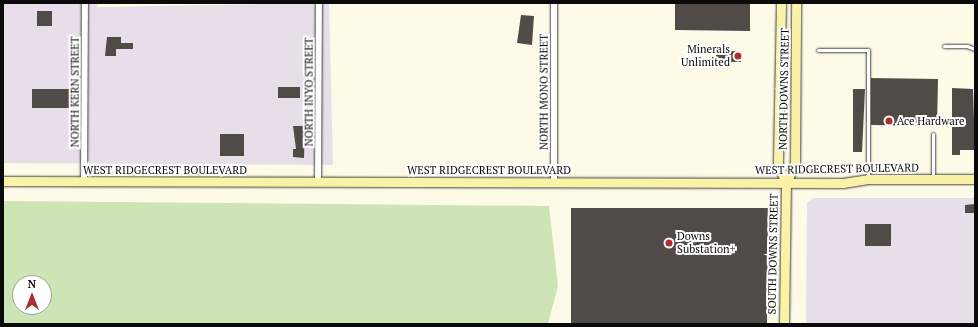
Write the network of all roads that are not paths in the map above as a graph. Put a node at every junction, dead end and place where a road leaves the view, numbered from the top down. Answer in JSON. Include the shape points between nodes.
{"nodes":[{"id":1,"x":86,"y":3,"type":"edge"},
{"id":2,"x":320,"y":3,"type":"edge"},
{"id":3,"x":554,"y":3,"type":"edge"},
{"id":4,"x":780,"y":3,"type":"edge"},
{"id":5,"x":796,"y":3,"type":"edge"},
{"id":6,"x":944,"y":46,"type":"dead end"},
{"id":7,"x":975,"y":49,"type":"edge"},
{"id":8,"x":818,"y":50,"type":"dead end"},
{"id":9,"x":933,"y":134,"type":"dead end"},
{"id":10,"x":868,"y":179,"type":"junction"},
{"id":11,"x":933,"y":179,"type":"junction"},
{"id":12,"x":975,"y":179,"type":"edge"},
{"id":13,"x":3,"y":182,"type":"edge"},
{"id":14,"x":84,"y":182,"type":"junction"},
{"id":15,"x":318,"y":182,"type":"junction"},
{"id":16,"x":554,"y":182,"type":"junction"},
{"id":17,"x":786,"y":183,"type":"junction"},
{"id":18,"x":784,"y":324,"type":"edge"}],
"edges":[{"from":1,"to":14,"type":"street","name":"NORTH KERN STREET"},
{"from":2,"to":15,"type":"street","name":"NORTH INYO STREET"},
{"from":3,"to":16,"type":"street","name":"NORTH MONO STREET"},
{"from":4,"to":17,"type":"street","name":"NORTH DOWNS STREET","via":[[778,165]]},
{"from":5,"to":17,"type":"street","name":"NORTH DOWNS STREET","via":[[795,163]]},
{"from":6,"to":7,"type":"lane","via":[[967,46]]},
{"from":8,"to":10,"type":"lane","via":[[868,50]]},
{"from":9,"to":11,"type":"lane"},
{"from":10,"to":11,"type":"street","name":"WEST RIDGECREST BOULEVARD"},
{"from":10,"to":17,"type":"street","name":"WEST RIDGECREST BOULEVARD","via":[[843,183]]},
{"from":11,"to":12,"type":"street","name":"WEST RIDGECREST BOULEVARD"},
{"from":13,"to":14,"type":"street","name":"WEST RIDGECREST BOULEVARD"},
{"from":14,"to":15,"type":"street","name":"WEST RIDGECREST BOULEVARD"},
{"from":15,"to":16,"type":"street","name":"WEST RIDGECREST BOULEVARD"},
{"from":16,"to":17,"type":"street","name":"WEST RIDGECREST BOULEVARD"},
{"from":17,"to":18,"type":"street","name":"SOUTH DOWNS STREET"}]}
